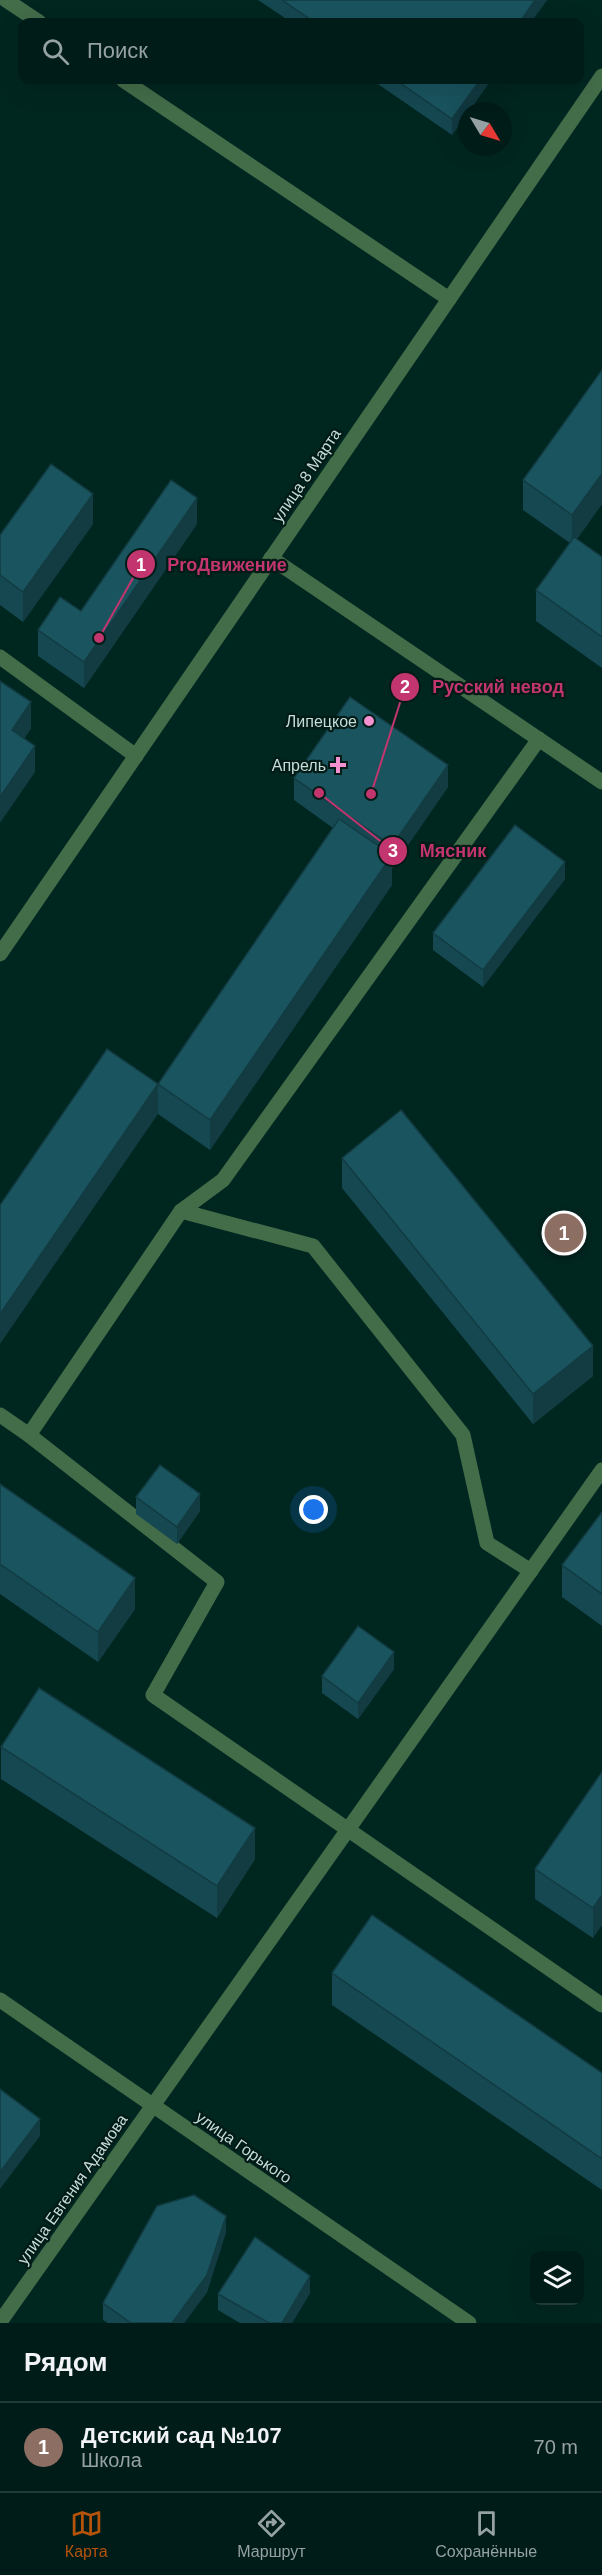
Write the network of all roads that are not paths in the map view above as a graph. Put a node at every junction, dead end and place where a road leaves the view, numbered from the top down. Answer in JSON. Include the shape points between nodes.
{"nodes":[{"id":1,"x":6,"y":0,"type":"edge"},
{"id":2,"x":33,"y":18,"type":"edge"},
{"id":3,"x":602,"y":76,"type":"edge"},
{"id":4,"x":129,"y":84,"type":"edge"},
{"id":5,"x":449,"y":300,"type":"junction"},
{"id":6,"x":272,"y":558,"type":"junction"},
{"id":7,"x":0,"y":657,"type":"edge"},
{"id":8,"x":539,"y":739,"type":"junction"},
{"id":9,"x":136,"y":756,"type":"junction"},
{"id":10,"x":602,"y":782,"type":"edge"},
{"id":11,"x":0,"y":954,"type":"edge"},
{"id":12,"x":181,"y":1211,"type":"junction"},
{"id":13,"x":0,"y":1415,"type":"edge"},
{"id":14,"x":29,"y":1435,"type":"junction"},
{"id":15,"x":602,"y":1470,"type":"edge"},
{"id":16,"x":531,"y":1571,"type":"junction"},
{"id":17,"x":347,"y":1831,"type":"junction"},
{"id":18,"x":0,"y":2000,"type":"edge"},
{"id":19,"x":602,"y":2005,"type":"edge"},
{"id":20,"x":153,"y":2106,"type":"junction"},
{"id":21,"x":0,"y":2322,"type":"edge"},
{"id":22,"x":469,"y":2323,"type":"edge"}],
"edges":[{"from":1,"to":2,"type":"street"},
{"from":3,"to":5,"type":"street","name":"улица 8 Марта"},
{"from":4,"to":5,"type":"street"},
{"from":5,"to":6,"type":"street","name":"улица 8 Марта"},
{"from":6,"to":8,"type":"street"},
{"from":6,"to":9,"type":"street","name":"улица 8 Марта"},
{"from":7,"to":9,"type":"street"},
{"from":8,"to":10,"type":"street"},
{"from":8,"to":12,"type":"street","via":[[223,1180]]},
{"from":9,"to":11,"type":"street","name":"улица 8 Марта"},
{"from":12,"to":14,"type":"street"},
{"from":12,"to":16,"type":"street","via":[[313,1246],[463,1435],[487,1543]]},
{"from":13,"to":14,"type":"street"},
{"from":14,"to":17,"type":"street","via":[[217,1582],[153,1695]]},
{"from":15,"to":16,"type":"street","name":"улица Евгения Адамова"},
{"from":16,"to":17,"type":"street","name":"улица Евгения Адамова"},
{"from":17,"to":19,"type":"street"},
{"from":17,"to":20,"type":"street","name":"улица Евгения Адамова"},
{"from":18,"to":20,"type":"street","name":"улица Горького"},
{"from":20,"to":21,"type":"street","name":"улица Евгения Адамова"},
{"from":20,"to":22,"type":"street","name":"улица Горького"}]}
